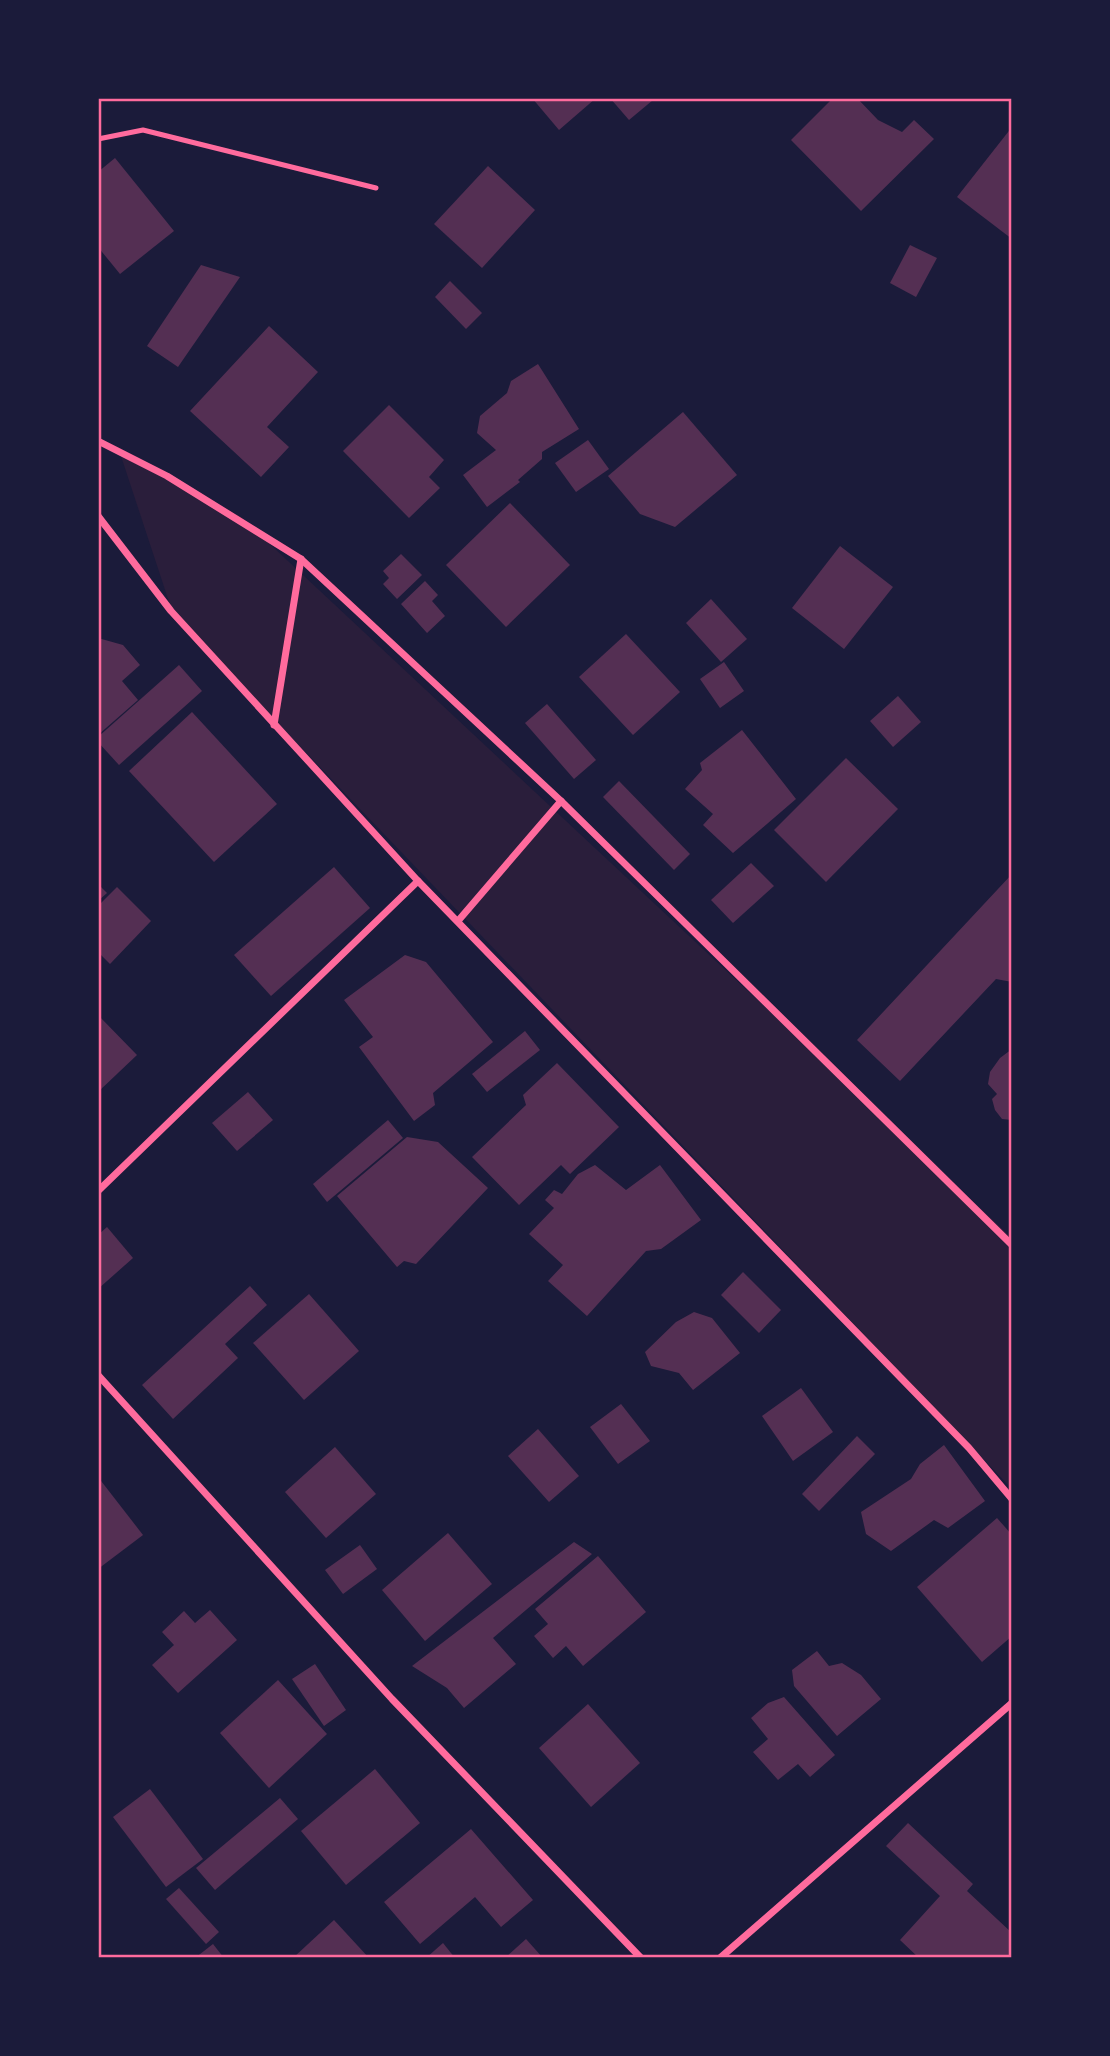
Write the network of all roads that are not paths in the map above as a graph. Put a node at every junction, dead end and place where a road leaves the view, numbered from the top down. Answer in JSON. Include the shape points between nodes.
{"nodes":[{"id":1,"x":98,"y":139,"type":"edge"},
{"id":2,"x":376,"y":188,"type":"dead end"},
{"id":3,"x":98,"y":441,"type":"edge"},
{"id":4,"x":98,"y":516,"type":"edge"},
{"id":5,"x":301,"y":559,"type":"junction"},
{"id":6,"x":274,"y":725,"type":"junction"},
{"id":7,"x":561,"y":801,"type":"junction"},
{"id":8,"x":418,"y":881,"type":"junction"},
{"id":9,"x":458,"y":920,"type":"junction"},
{"id":10,"x":98,"y":1191,"type":"edge"},
{"id":11,"x":1012,"y":1245,"type":"edge"},
{"id":12,"x":98,"y":1375,"type":"edge"},
{"id":13,"x":1012,"y":1499,"type":"edge"},
{"id":14,"x":1012,"y":1703,"type":"edge"},
{"id":15,"x":641,"y":1958,"type":"edge"},
{"id":16,"x":720,"y":1958,"type":"edge"}],
"edges":[{"from":1,"to":2,"type":"lane","via":[[143,130]]},
{"from":3,"to":5,"type":"street","via":[[167,475]]},
{"from":4,"to":6,"type":"street","via":[[171,611]]},
{"from":5,"to":6,"type":"street"},
{"from":5,"to":7,"type":"street"},
{"from":6,"to":8,"type":"street"},
{"from":7,"to":9,"type":"street"},
{"from":7,"to":11,"type":"street"},
{"from":8,"to":9,"type":"street"},
{"from":8,"to":10,"type":"street"},
{"from":9,"to":13,"type":"street","via":[[969,1448]]},
{"from":12,"to":15,"type":"street","via":[[392,1699]]},
{"from":14,"to":16,"type":"street"}]}
